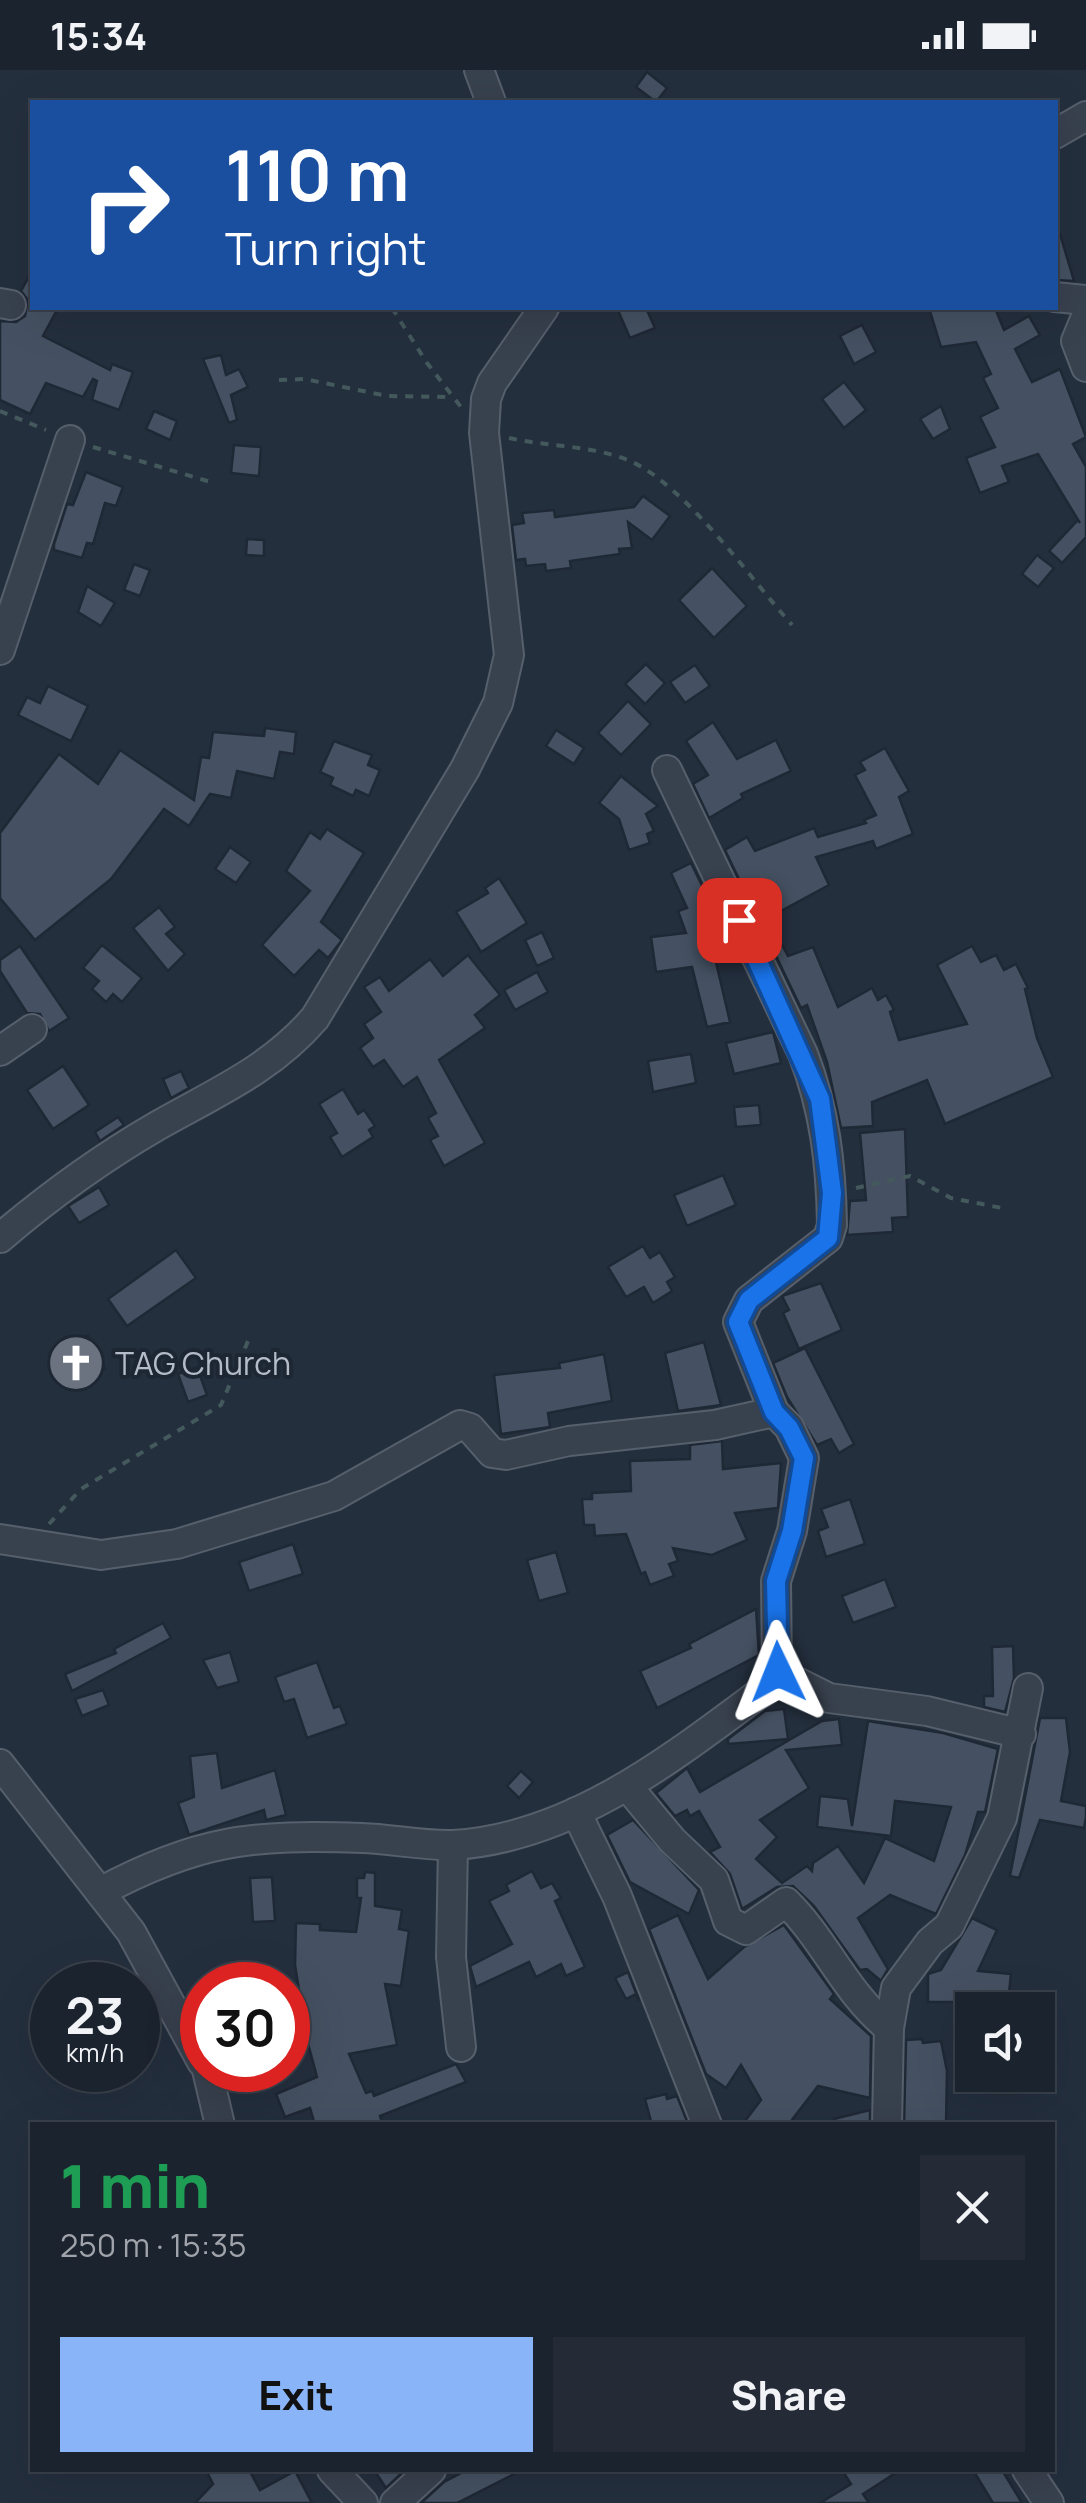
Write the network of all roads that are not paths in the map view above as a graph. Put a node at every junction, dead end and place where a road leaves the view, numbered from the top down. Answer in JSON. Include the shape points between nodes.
{"nodes":[{"id":1,"x":479,"y":70,"type":"edge"},
{"id":2,"x":490,"y":100,"type":"edge"},
{"id":3,"x":1086,"y":116,"type":"edge"},
{"id":4,"x":1058,"y":132,"type":"edge"},
{"id":5,"x":1058,"y":297,"type":"edge"},
{"id":6,"x":1086,"y":300,"type":"edge"},
{"id":7,"x":543,"y":310,"type":"edge"},
{"id":8,"x":1086,"y":317,"type":"edge"},
{"id":9,"x":1086,"y":367,"type":"edge"},
{"id":10,"x":70,"y":440,"type":"road end"},
{"id":11,"x":0,"y":650,"type":"edge"},
{"id":12,"x":668,"y":770,"type":"dead end"},
{"id":13,"x":32,"y":1030,"type":"dead end"},
{"id":14,"x":0,"y":1052,"type":"edge"},
{"id":15,"x":0,"y":1238,"type":"edge"},
{"id":16,"x":774,"y":1412,"type":"junction"},
{"id":17,"x":0,"y":1539,"type":"edge"},
{"id":18,"x":778,"y":1672,"type":"junction"},
{"id":19,"x":1028,"y":1688,"type":"dead end"},
{"id":20,"x":1020,"y":1734,"type":"junction"},
{"id":21,"x":0,"y":1764,"type":"edge"},
{"id":22,"x":628,"y":1788,"type":"junction"},
{"id":23,"x":576,"y":1812,"type":"junction"},
{"id":24,"x":453,"y":1845,"type":"junction"},
{"id":25,"x":100,"y":1892,"type":"junction"},
{"id":26,"x":180,"y":2021,"type":"edge"},
{"id":27,"x":889,"y":2028,"type":"junction"},
{"id":28,"x":461,"y":2047,"type":"dead end"},
{"id":29,"x":212,"y":2092,"type":"edge"},
{"id":30,"x":219,"y":2122,"type":"edge"},
{"id":31,"x":706,"y":2122,"type":"edge"},
{"id":32,"x":887,"y":2122,"type":"edge"},
{"id":33,"x":334,"y":2472,"type":"edge"},
{"id":34,"x":429,"y":2472,"type":"edge"},
{"id":35,"x":1028,"y":2472,"type":"edge"},
{"id":36,"x":363,"y":2503,"type":"edge"},
{"id":37,"x":395,"y":2503,"type":"edge"},
{"id":38,"x":1048,"y":2503,"type":"edge"}],
"edges":[{"from":1,"to":2,"type":"street"},
{"from":3,"to":4,"type":"street"},
{"from":5,"to":6,"type":"street"},
{"from":7,"to":15,"type":"street","via":[[486,398],[484,432],[509,654],[498,703],[473,752],[315,1018],[272,1063],[157,1127]]},
{"from":8,"to":9,"type":"street","via":[[1076,341]]},
{"from":10,"to":11,"type":"street"},
{"from":12,"to":16,"type":"street","via":[[820,1099],[832,1193],[828,1238],[739,1312],[740,1332]]},
{"from":13,"to":14,"type":"street"},
{"from":16,"to":17,"type":"street","via":[[506,1455],[492,1453],[460,1425],[334,1496],[177,1544],[101,1555]]},
{"from":16,"to":18,"type":"street","via":[[804,1458],[776,1581]]},
{"from":18,"to":20,"type":"street","via":[[829,1698],[927,1711]]},
{"from":18,"to":22,"type":"street","via":[[761,1692]]},
{"from":19,"to":20,"type":"street"},
{"from":20,"to":27,"type":"street","via":[[1002,1818],[949,1926],[896,1988]]},
{"from":21,"to":25,"type":"street"},
{"from":22,"to":23,"type":"street"},
{"from":22,"to":27,"type":"street","via":[[714,1880],[728,1921],[746,1930],[786,1902],[860,2006]]},
{"from":23,"to":24,"type":"street"},
{"from":23,"to":31,"type":"street","via":[[617,1896]]},
{"from":24,"to":25,"type":"street","via":[[309,1837],[210,1844],[156,1862]]},
{"from":24,"to":28,"type":"street","via":[[451,1957]]},
{"from":25,"to":26,"type":"street","via":[[132,1932]]},
{"from":27,"to":32,"type":"street"},
{"from":29,"to":30,"type":"street"},
{"from":33,"to":36,"type":"street"},
{"from":34,"to":37,"type":"street"},
{"from":35,"to":38,"type":"street"}]}
